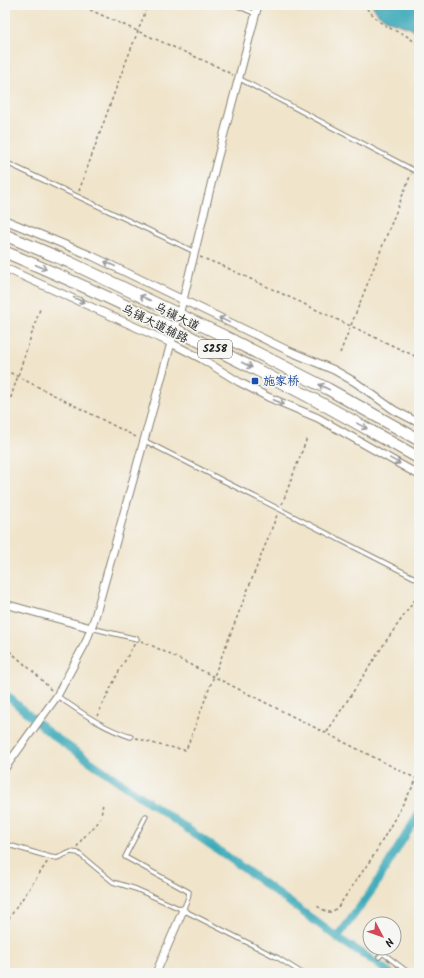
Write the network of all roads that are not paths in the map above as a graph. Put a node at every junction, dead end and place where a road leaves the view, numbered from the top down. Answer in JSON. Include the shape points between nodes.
{"nodes":[{"id":1,"x":235,"y":5,"type":"edge"},
{"id":2,"x":258,"y":5,"type":"edge"},
{"id":3,"x":256,"y":14,"type":"junction"},
{"id":4,"x":238,"y":78,"type":"junction"},
{"id":5,"x":5,"y":162,"type":"edge"},
{"id":6,"x":419,"y":173,"type":"edge"},
{"id":7,"x":5,"y":220,"type":"edge"},
{"id":8,"x":5,"y":235,"type":"edge"},
{"id":9,"x":5,"y":252,"type":"edge"},
{"id":10,"x":194,"y":253,"type":"junction"},
{"id":11,"x":5,"y":268,"type":"edge"},
{"id":12,"x":183,"y":300,"type":"junction"},
{"id":13,"x":179,"y":314,"type":"junction"},
{"id":14,"x":175,"y":330,"type":"junction"},
{"id":15,"x":171,"y":343,"type":"junction"},
{"id":16,"x":419,"y":423,"type":"edge"},
{"id":17,"x":419,"y":440,"type":"edge"},
{"id":18,"x":145,"y":441,"type":"junction"},
{"id":19,"x":419,"y":458,"type":"edge"},
{"id":20,"x":419,"y":475,"type":"edge"},
{"id":21,"x":419,"y":580,"type":"edge"},
{"id":22,"x":5,"y":604,"type":"edge"},
{"id":23,"x":91,"y":628,"type":"junction"},
{"id":24,"x":137,"y":640,"type":"road end"},
{"id":25,"x":57,"y":696,"type":"junction"},
{"id":26,"x":131,"y":737,"type":"road end"},
{"id":27,"x":8,"y":758,"type":"edge"},
{"id":28,"x":5,"y":768,"type":"edge"},
{"id":29,"x":146,"y":816,"type":"dead end"},
{"id":30,"x":5,"y":844,"type":"edge"},
{"id":31,"x":183,"y":910,"type":"junction"},
{"id":32,"x":387,"y":956,"type":"edge"},
{"id":33,"x":156,"y":973,"type":"edge"},
{"id":34,"x":302,"y":973,"type":"edge"},
{"id":35,"x":409,"y":973,"type":"edge"}],
"edges":[{"from":1,"to":3,"type":"lane"},
{"from":2,"to":3,"type":"street"},
{"from":3,"to":4,"type":"street"},
{"from":4,"to":6,"type":"lane"},
{"from":4,"to":10,"type":"street"},
{"from":5,"to":10,"type":"lane"},
{"from":12,"to":7,"type":"street","one_way":true,"via":[[92,256]]},
{"from":13,"to":8,"type":"main road","name":"乌镇大道","number":"S258","one_way":true},
{"from":9,"to":14,"type":"main road","name":"乌镇大道","number":"S258","one_way":true,"via":[[56,273]]},
{"from":10,"to":12,"type":"street"},
{"from":11,"to":15,"type":"street","name":"乌镇大道辅路","one_way":true},
{"from":12,"to":13,"type":"street"},
{"from":16,"to":12,"type":"street","one_way":true,"via":[[394,410],[334,370],[288,351]]},
{"from":13,"to":14,"type":"street"},
{"from":17,"to":13,"type":"main road","name":"乌镇大道","number":"S258","one_way":true,"via":[[328,389]]},
{"from":14,"to":15,"type":"street"},
{"from":14,"to":19,"type":"main road","name":"乌镇大道","number":"S258","one_way":true,"via":[[300,392]]},
{"from":15,"to":18,"type":"street"},
{"from":15,"to":20,"type":"street","name":"乌镇大道辅路","one_way":true,"via":[[239,382],[318,418]]},
{"from":18,"to":21,"type":"lane"},
{"from":18,"to":23,"type":"street"},
{"from":22,"to":23,"type":"street"},
{"from":23,"to":24,"type":"lane"},
{"from":23,"to":25,"type":"street"},
{"from":25,"to":26,"type":"lane","via":[[94,721],[114,732]]},
{"from":25,"to":27,"type":"street"},
{"from":27,"to":28,"type":"street"},
{"from":29,"to":31,"type":"lane","via":[[125,857],[189,892]]},
{"from":30,"to":31,"type":"lane","via":[[50,858],[71,852],[78,853],[113,882],[136,889]]},
{"from":31,"to":33,"type":"street"},
{"from":31,"to":34,"type":"lane","via":[[278,958]]},
{"from":32,"to":35,"type":"lane"}]}
